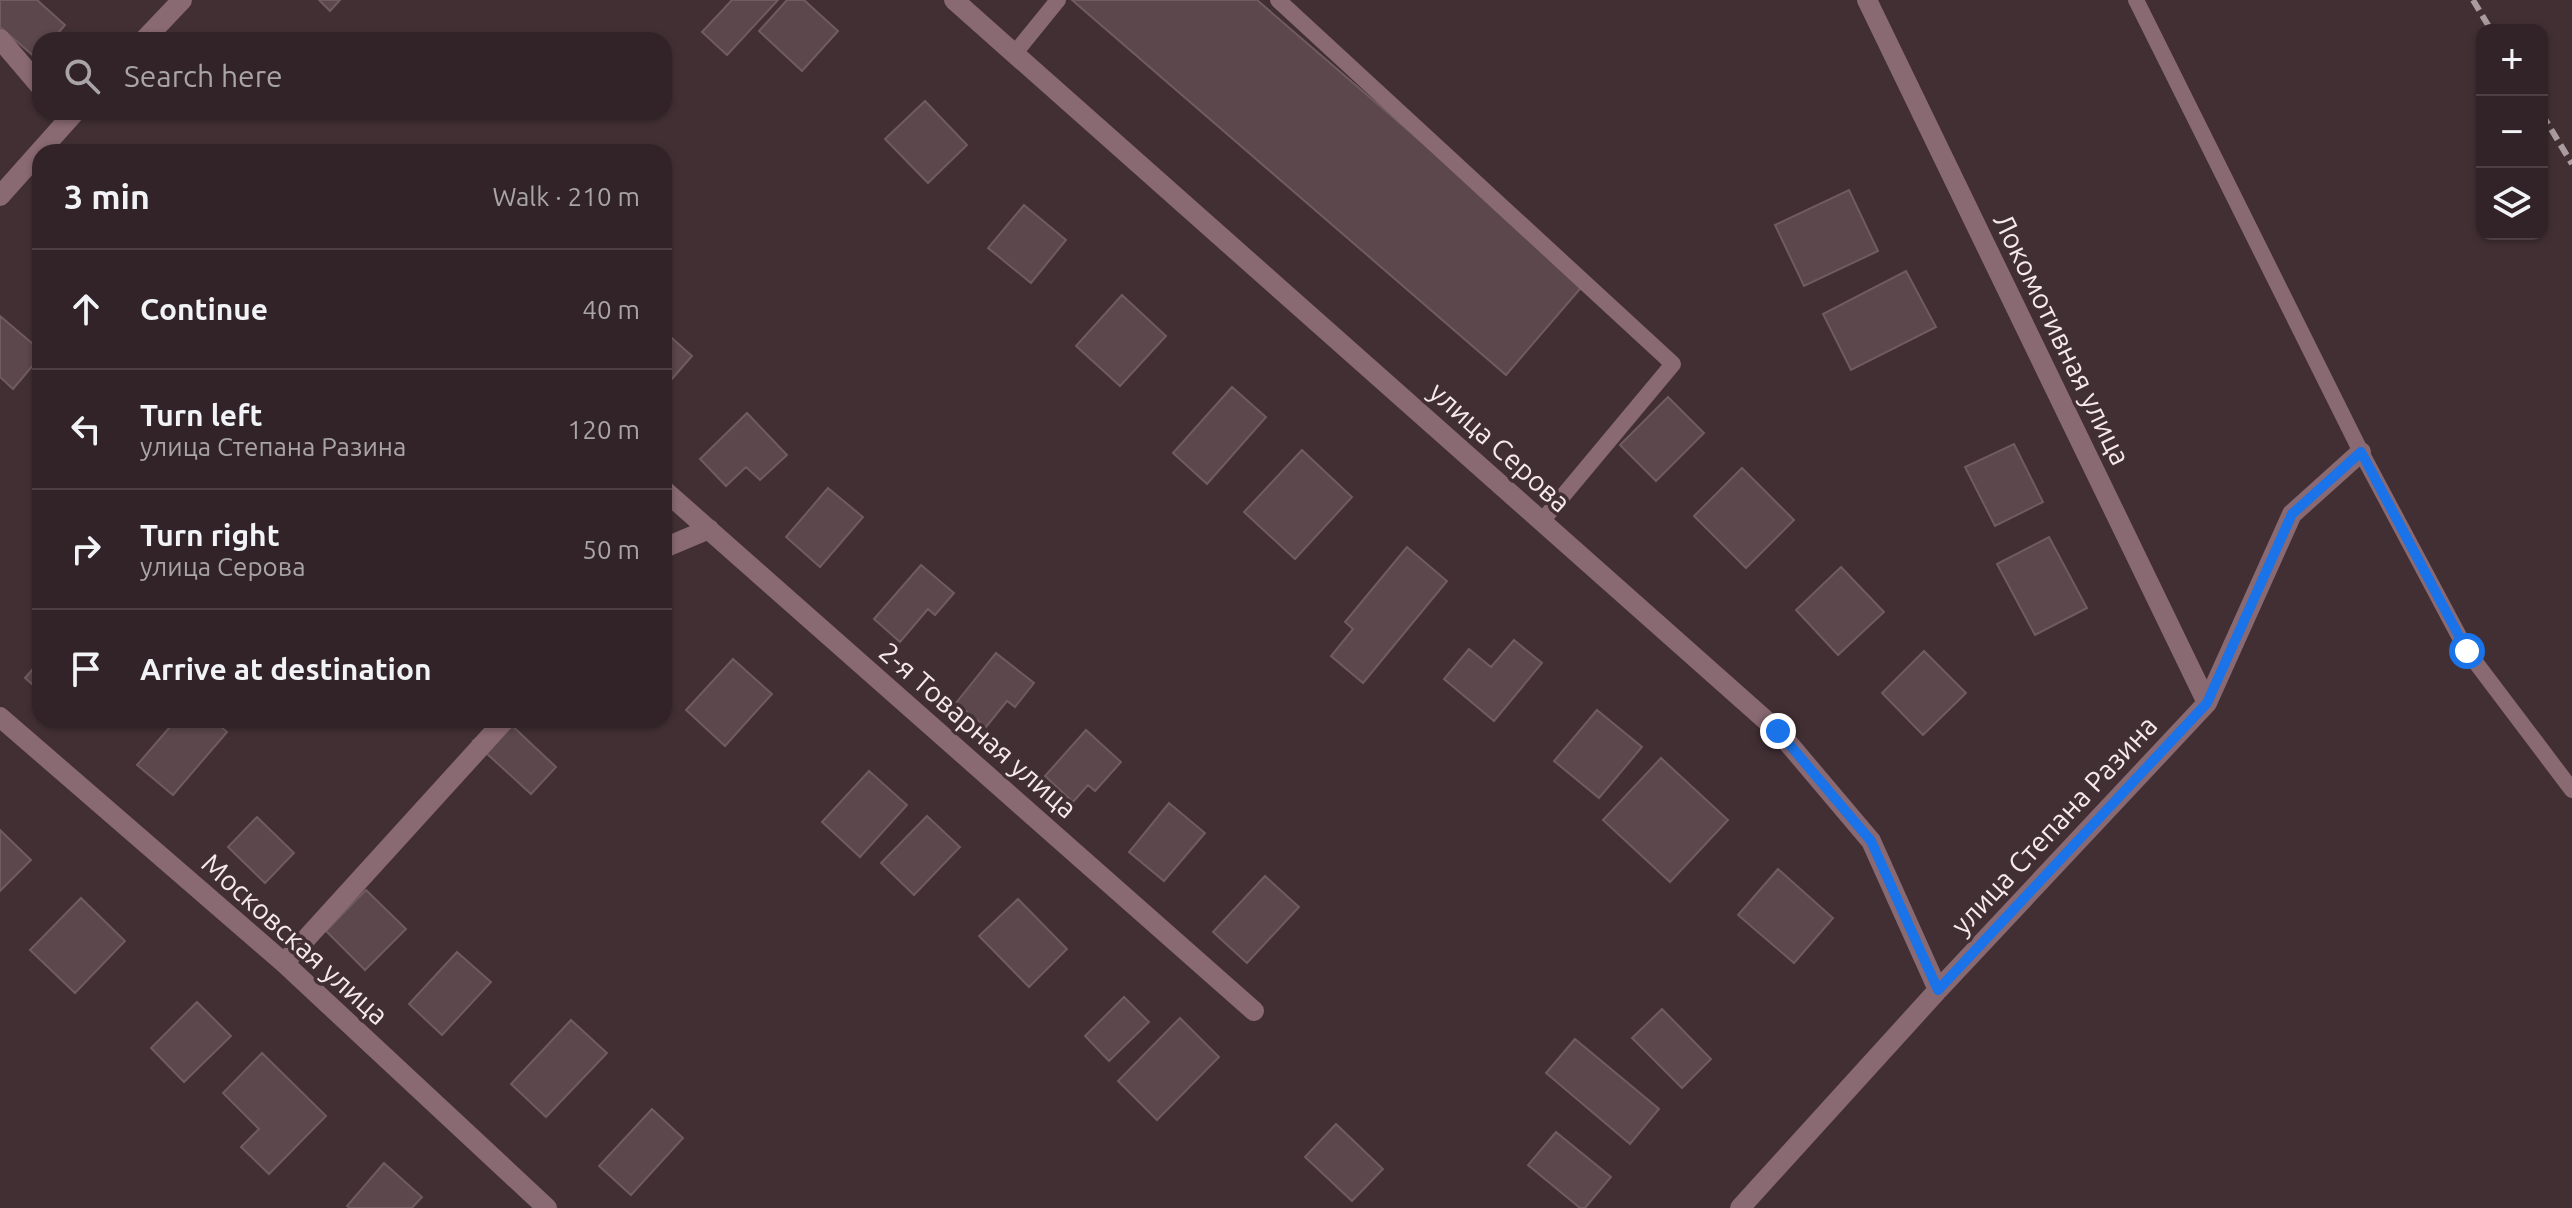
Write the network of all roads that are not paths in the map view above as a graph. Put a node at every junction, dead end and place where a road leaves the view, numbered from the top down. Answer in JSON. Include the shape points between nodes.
{"nodes":[{"id":1,"x":182,"y":0,"type":"edge"},
{"id":2,"x":954,"y":0,"type":"edge"},
{"id":3,"x":1058,"y":0,"type":"edge"},
{"id":4,"x":1278,"y":0,"type":"edge"},
{"id":5,"x":1867,"y":0,"type":"edge"},
{"id":6,"x":2136,"y":0,"type":"edge"},
{"id":7,"x":152,"y":32,"type":"edge"},
{"id":8,"x":0,"y":39,"type":"edge"},
{"id":9,"x":1015,"y":53,"type":"junction"},
{"id":10,"x":32,"y":77,"type":"edge"},
{"id":11,"x":64,"y":120,"type":"edge"},
{"id":12,"x":44,"y":144,"type":"edge"},
{"id":13,"x":32,"y":158,"type":"edge"},
{"id":14,"x":0,"y":196,"type":"edge"},
{"id":15,"x":2361,"y":452,"type":"junction"},
{"id":16,"x":672,"y":497,"type":"edge"},
{"id":17,"x":1542,"y":521,"type":"junction"},
{"id":18,"x":709,"y":529,"type":"junction"},
{"id":19,"x":672,"y":545,"type":"edge"},
{"id":20,"x":2207,"y":703,"type":"junction"},
{"id":21,"x":0,"y":717,"type":"edge"},
{"id":22,"x":498,"y":728,"type":"edge"},
{"id":23,"x":2572,"y":790,"type":"edge"},
{"id":24,"x":284,"y":963,"type":"junction"},
{"id":25,"x":1938,"y":990,"type":"junction"},
{"id":26,"x":1254,"y":1011,"type":"dead end"},
{"id":27,"x":547,"y":1208,"type":"edge"},
{"id":28,"x":1740,"y":1208,"type":"edge"}],
"edges":[{"from":1,"to":7,"type":"street"},
{"from":2,"to":9,"type":"street","name":"улица Серова"},
{"from":3,"to":9,"type":"lane"},
{"from":4,"to":17,"type":"lane","via":[[1673,364]]},
{"from":5,"to":20,"type":"street","name":"Локомотивная улица"},
{"from":6,"to":15,"type":"lane"},
{"from":8,"to":10,"type":"street"},
{"from":9,"to":17,"type":"street","name":"улица Серова"},
{"from":11,"to":12,"type":"street"},
{"from":13,"to":14,"type":"street"},
{"from":15,"to":20,"type":"street","name":"улица Степана Разина","via":[[2292,514]]},
{"from":15,"to":23,"type":"lane","via":[[2467,651]]},
{"from":16,"to":18,"type":"street","name":"2-я Товарная улица"},
{"from":17,"to":25,"type":"street","name":"улица Серова","via":[[1778,731],[1850,816],[1871,841]]},
{"from":18,"to":19,"type":"street"},
{"from":18,"to":26,"type":"street","name":"2-я Товарная улица"},
{"from":20,"to":25,"type":"street","name":"улица Степана Разина"},
{"from":21,"to":24,"type":"street","name":"Московская улица"},
{"from":22,"to":24,"type":"street"},
{"from":24,"to":27,"type":"street","name":"Московская улица"},
{"from":25,"to":28,"type":"street","name":"улица Степана Разина"}]}
